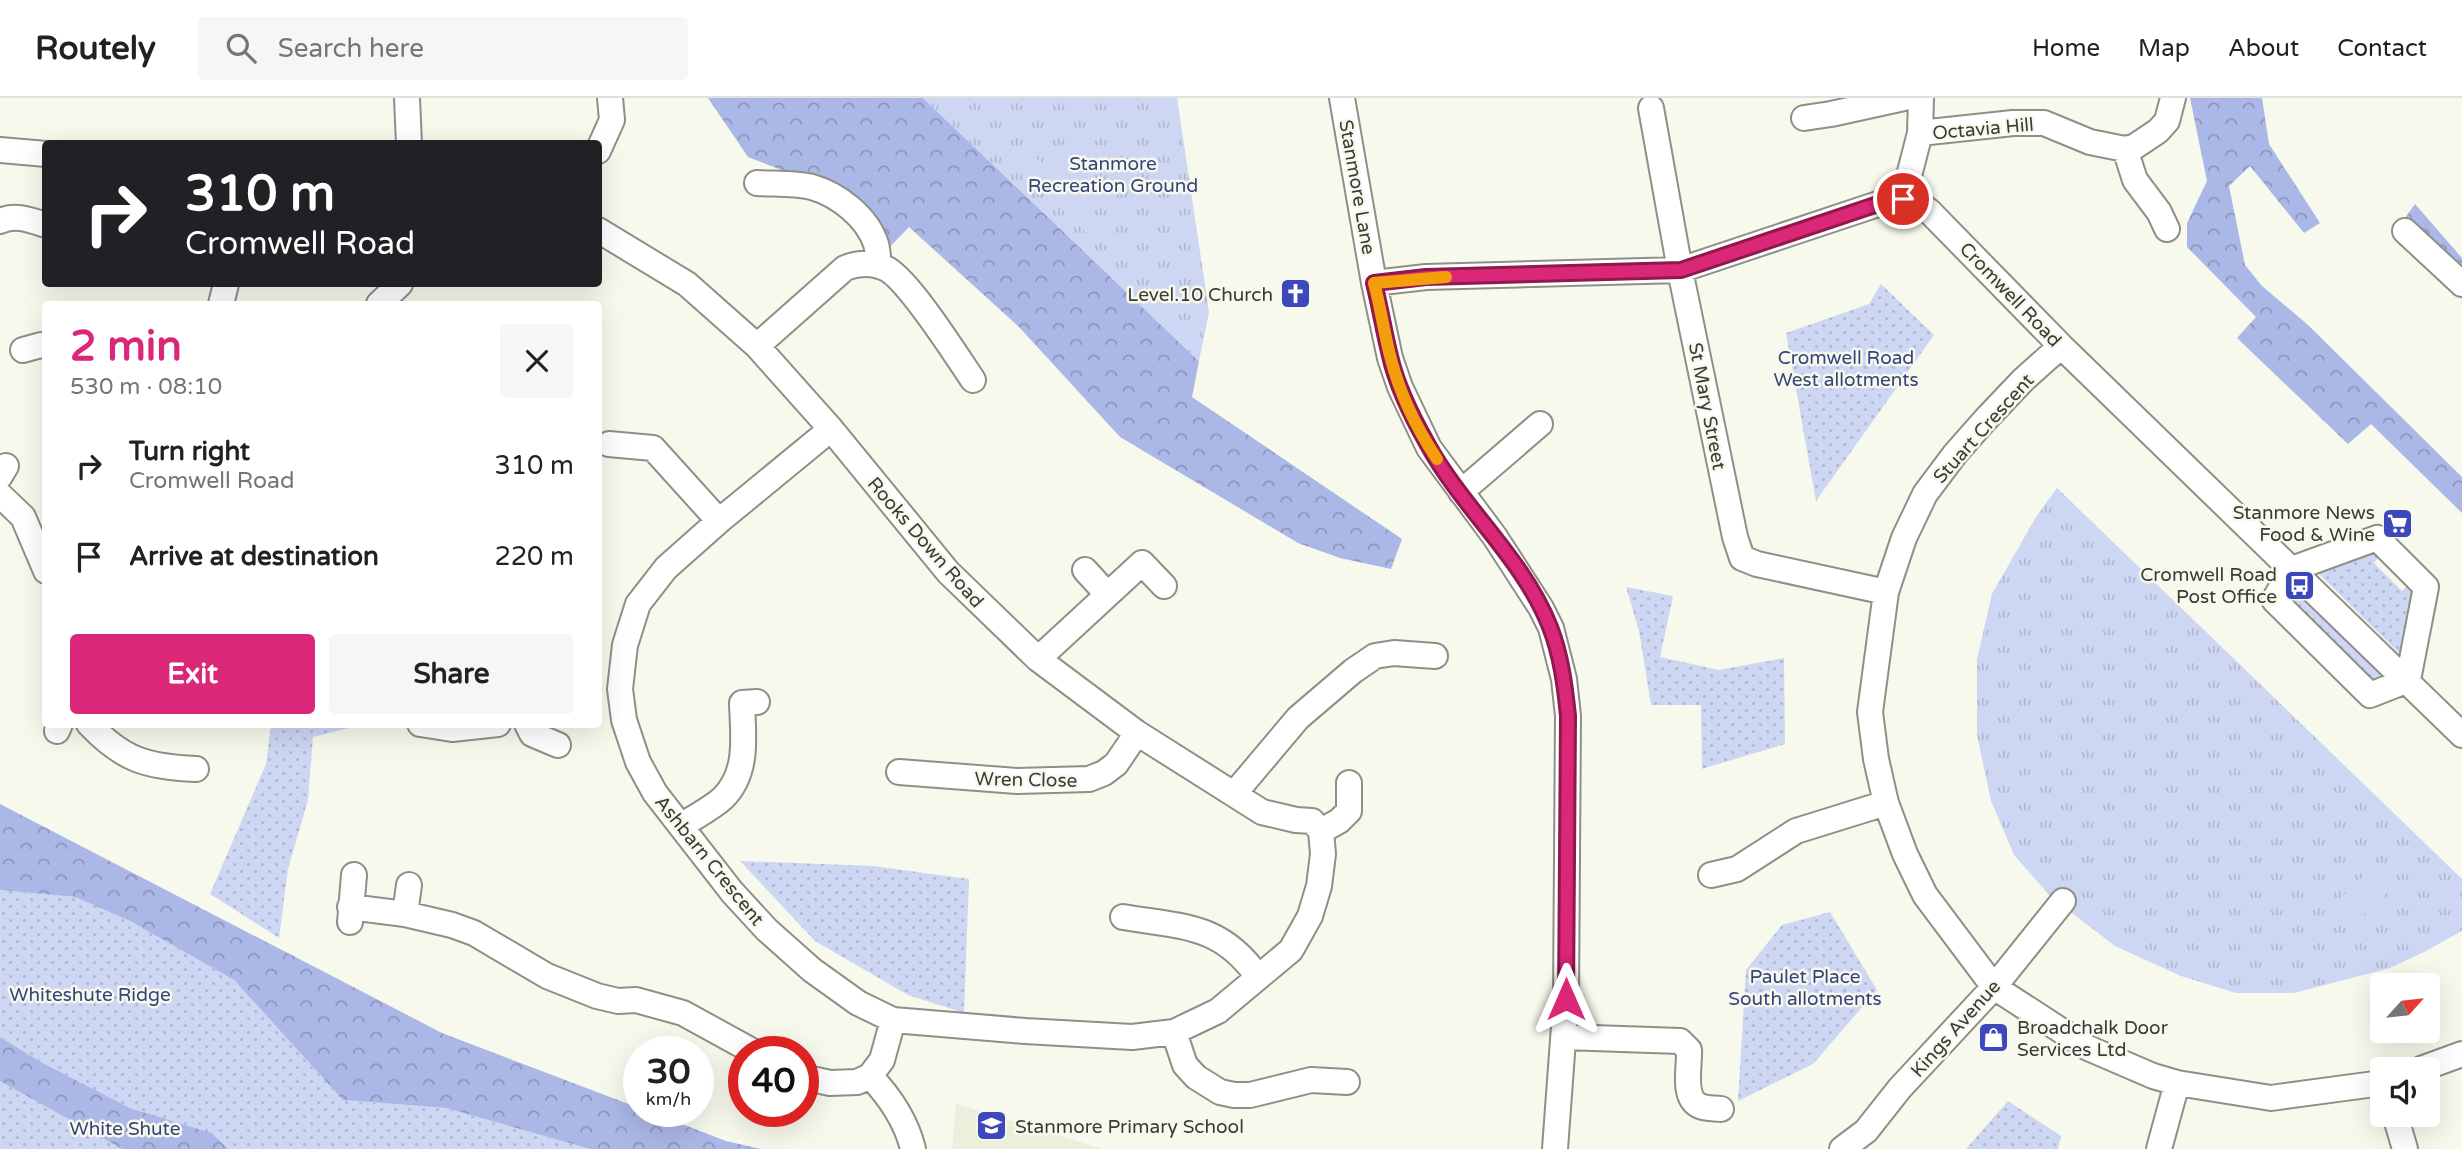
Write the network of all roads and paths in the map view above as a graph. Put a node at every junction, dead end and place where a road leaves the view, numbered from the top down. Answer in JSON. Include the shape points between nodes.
{"nodes":[{"id":1,"x":407,"y":98,"type":"edge"},
{"id":2,"x":610,"y":98,"type":"edge"},
{"id":3,"x":1342,"y":98,"type":"edge"},
{"id":4,"x":1904,"y":98,"type":"edge"},
{"id":5,"x":1921,"y":98,"type":"edge"},
{"id":6,"x":2173,"y":98,"type":"edge"},
{"id":7,"x":1651,"y":108,"type":"dead end"},
{"id":8,"x":1804,"y":118,"type":"dead end"},
{"id":9,"x":1920,"y":133,"type":"junction"},
{"id":10,"x":409,"y":140,"type":"edge"},
{"id":11,"x":602,"y":141,"type":"edge"},
{"id":12,"x":2124,"y":149,"type":"junction"},
{"id":13,"x":0,"y":150,"type":"edge"},
{"id":14,"x":42,"y":154,"type":"edge"},
{"id":15,"x":757,"y":183,"type":"dead end"},
{"id":16,"x":1903,"y":199,"type":"junction"},
{"id":17,"x":0,"y":221,"type":"edge"},
{"id":18,"x":42,"y":224,"type":"edge"},
{"id":19,"x":2167,"y":229,"type":"dead end"},
{"id":20,"x":2405,"y":231,"type":"dead end"},
{"id":21,"x":602,"y":232,"type":"edge"},
{"id":22,"x":879,"y":266,"type":"junction"},
{"id":23,"x":1681,"y":270,"type":"junction"},
{"id":24,"x":1374,"y":283,"type":"junction"},
{"id":25,"x":2462,"y":284,"type":"edge"},
{"id":26,"x":397,"y":287,"type":"edge"},
{"id":27,"x":382,"y":301,"type":"edge"},
{"id":28,"x":757,"y":346,"type":"junction"},
{"id":29,"x":2061,"y":346,"type":"junction"},
{"id":30,"x":973,"y":380,"type":"dead end"},
{"id":31,"x":1540,"y":424,"type":"dead end"},
{"id":32,"x":831,"y":429,"type":"junction"},
{"id":33,"x":609,"y":443,"type":"dead end"},
{"id":34,"x":1461,"y":492,"type":"junction"},
{"id":35,"x":0,"y":495,"type":"edge"},
{"id":36,"x":719,"y":521,"type":"junction"},
{"id":37,"x":42,"y":553,"type":"edge"},
{"id":38,"x":2292,"y":569,"type":"junction"},
{"id":39,"x":1085,"y":570,"type":"dead end"},
{"id":40,"x":1164,"y":586,"type":"dead end"},
{"id":41,"x":1886,"y":592,"type":"junction"},
{"id":42,"x":1108,"y":594,"type":"junction"},
{"id":43,"x":1435,"y":656,"type":"dead end"},
{"id":44,"x":1038,"y":659,"type":"junction"},
{"id":45,"x":2408,"y":680,"type":"junction"},
{"id":46,"x":609,"y":690,"type":"edge"},
{"id":47,"x":757,"y":702,"type":"dead end"},
{"id":48,"x":93,"y":728,"type":"edge"},
{"id":49,"x":529,"y":728,"type":"edge"},
{"id":50,"x":1137,"y":733,"type":"junction"},
{"id":51,"x":2462,"y":735,"type":"edge"},
{"id":52,"x":558,"y":745,"type":"dead end"},
{"id":53,"x":196,"y":771,"type":"dead end"},
{"id":54,"x":899,"y":772,"type":"dead end"},
{"id":55,"x":1349,"y":783,"type":"dead end"},
{"id":56,"x":1234,"y":794,"type":"junction"},
{"id":57,"x":1886,"y":803,"type":"junction"},
{"id":58,"x":681,"y":826,"type":"junction"},
{"id":59,"x":1321,"y":831,"type":"junction"},
{"id":60,"x":354,"y":875,"type":"dead end"},
{"id":61,"x":1711,"y":875,"type":"dead end"},
{"id":62,"x":409,"y":885,"type":"dead end"},
{"id":63,"x":2063,"y":901,"type":"dead end"},
{"id":64,"x":405,"y":914,"type":"junction"},
{"id":65,"x":1123,"y":917,"type":"dead end"},
{"id":66,"x":1258,"y":977,"type":"junction"},
{"id":67,"x":1994,"y":987,"type":"junction"},
{"id":68,"x":892,"y":1020,"type":"junction"},
{"id":69,"x":1174,"y":1032,"type":"junction"},
{"id":70,"x":1564,"y":1037,"type":"junction"},
{"id":71,"x":728,"y":1038,"type":"edge"},
{"id":72,"x":2462,"y":1054,"type":"edge"},
{"id":73,"x":2440,"y":1062,"type":"edge"},
{"id":74,"x":870,"y":1076,"type":"junction"},
{"id":75,"x":819,"y":1081,"type":"edge"},
{"id":76,"x":1347,"y":1082,"type":"dead end"},
{"id":77,"x":2177,"y":1083,"type":"junction"},
{"id":78,"x":2370,"y":1085,"type":"edge"},
{"id":79,"x":1721,"y":1109,"type":"dead end"},
{"id":80,"x":2399,"y":1127,"type":"edge"},
{"id":81,"x":913,"y":1149,"type":"edge"},
{"id":82,"x":1555,"y":1149,"type":"edge"},
{"id":83,"x":1842,"y":1149,"type":"edge"},
{"id":84,"x":2159,"y":1149,"type":"edge"},
{"id":85,"x":2405,"y":1149,"type":"edge"}],
"edges":[{"from":1,"to":10,"type":"street"},
{"from":2,"to":11,"type":"street","via":[[611,120]]},
{"from":3,"to":24,"type":"street","name":"Stanmore Lane"},
{"from":4,"to":8,"type":"street"},
{"from":5,"to":9,"type":"street"},
{"from":6,"to":12,"type":"street","via":[[2167,121],[2158,131]]},
{"from":7,"to":23,"type":"street","name":"St Mary Street"},
{"from":9,"to":12,"type":"street","name":"Octavia Hill","via":[[2045,123],[2104,147]]},
{"from":9,"to":16,"type":"street"},
{"from":12,"to":19,"type":"street","via":[[2135,180]]},
{"from":13,"to":14,"type":"street"},
{"from":15,"to":22,"type":"street","via":[[812,187],[846,204],[870,232]]},
{"from":16,"to":23,"type":"street"},
{"from":16,"to":29,"type":"street","name":"Cromwell Road","via":[[1929,211]]},
{"from":17,"to":18,"type":"street","via":[[25,218]]},
{"from":20,"to":25,"type":"street"},
{"from":21,"to":28,"type":"street","name":"Rooks Down Road","via":[[687,284]]},
{"from":22,"to":28,"type":"street","via":[[845,268]]},
{"from":22,"to":30,"type":"street","via":[[906,287],[941,354]]},
{"from":23,"to":24,"type":"street","via":[[1426,277]]},
{"from":23,"to":41,"type":"street","name":"St Mary Street","via":[[1742,558]]},
{"from":24,"to":34,"type":"street","name":"Stanmore Lane","via":[[1400,387],[1429,448]]},
{"from":26,"to":27,"type":"street"},
{"from":28,"to":32,"type":"street","name":"Rooks Down Road"},
{"from":29,"to":38,"type":"street","name":"Cromwell Road"},
{"from":29,"to":41,"type":"street","name":"Stuart Crescent","via":[[1985,419],[1925,494]]},
{"from":31,"to":34,"type":"street"},
{"from":32,"to":36,"type":"street","name":"Ashbarn Crescent"},
{"from":32,"to":44,"type":"street","name":"Rooks Down Road","via":[[948,572]]},
{"from":33,"to":36,"type":"street","via":[[653,448]]},
{"from":34,"to":70,"type":"street","name":"Stanmore Lane","via":[[1541,608],[1564,679],[1568,716]]},
{"from":35,"to":37,"type":"street","via":[[33,512]]},
{"from":36,"to":46,"type":"street","name":"Ashbarn Crescent","via":[[666,568],[638,604]]},
{"from":38,"to":45,"type":"street","name":"Cromwell Road"},
{"from":38,"to":45,"type":"street","via":[[2274,600],[2370,695]]},
{"from":38,"to":45,"type":"street","via":[[2377,538],[2426,587]]},
{"from":39,"to":42,"type":"street"},
{"from":40,"to":42,"type":"street","via":[[1142,563]]},
{"from":41,"to":57,"type":"street","name":"Stuart Crescent","via":[[1870,712]]},
{"from":42,"to":44,"type":"street"},
{"from":43,"to":56,"type":"street","via":[[1394,653],[1376,644],[1353,671],[1298,718]]},
{"from":44,"to":50,"type":"street","name":"Rooks Down Road"},
{"from":45,"to":51,"type":"street","name":"Cromwell Road"},
{"from":46,"to":58,"type":"street","name":"Ashbarn Crescent","via":[[638,762]]},
{"from":47,"to":58,"type":"street","via":[[742,702],[743,764],[734,785],[721,800]]},
{"from":48,"to":53,"type":"street","via":[[107,744],[150,765]]},
{"from":49,"to":52,"type":"street","via":[[532,734]]},
{"from":50,"to":54,"type":"street","name":"Wren Close","via":[[1116,764],[1089,779],[1017,781],[937,764]]},
{"from":50,"to":56,"type":"street","name":"Rooks Down Road"},
{"from":55,"to":59,"type":"street","via":[[1349,811]]},
{"from":56,"to":59,"type":"street","name":"Rooks Down Road","via":[[1262,812],[1312,821]]},
{"from":57,"to":61,"type":"street","via":[[1796,831],[1737,869]]},
{"from":57,"to":67,"type":"street","name":"Stuart Crescent","via":[[1925,895]]},
{"from":58,"to":68,"type":"street","name":"Ashbarn Crescent","via":[[767,930],[812,970],[858,1003]]},
{"from":59,"to":66,"type":"street","name":"Ashbarn Crescent","via":[[1319,886],[1310,916],[1291,950]]},
{"from":60,"to":64,"type":"street","via":[[350,915]]},
{"from":62,"to":64,"type":"street"},
{"from":63,"to":67,"type":"street","name":"Kings Avenue"},
{"from":64,"to":71,"type":"street","via":[[474,933],[547,976],[597,996],[636,1000],[683,1013]]},
{"from":65,"to":66,"type":"street","via":[[1203,931],[1227,942]]},
{"from":66,"to":69,"type":"street","name":"Ashbarn Crescent","via":[[1218,1011]]},
{"from":67,"to":77,"type":"street","name":"Stuart Crescent","via":[[2088,1048]]},
{"from":67,"to":83,"type":"street","name":"Kings Avenue","via":[[1866,1130]]},
{"from":68,"to":69,"type":"street","name":"Ashbarn Crescent","via":[[1120,1036]]},
{"from":68,"to":74,"type":"street","via":[[882,1060]]},
{"from":69,"to":76,"type":"street","via":[[1185,1065],[1220,1092],[1251,1095],[1311,1080]]},
{"from":70,"to":79,"type":"street","via":[[1680,1041],[1689,1050],[1689,1089],[1694,1101]]},
{"from":70,"to":82,"type":"street","name":"Stanmore Lane"},
{"from":72,"to":73,"type":"street"},
{"from":74,"to":75,"type":"street","via":[[857,1082]]},
{"from":74,"to":81,"type":"street","via":[[896,1108]]},
{"from":77,"to":78,"type":"street","name":"Stuart Crescent","via":[[2271,1098]]},
{"from":77,"to":84,"type":"street"},
{"from":80,"to":85,"type":"street"}]}
